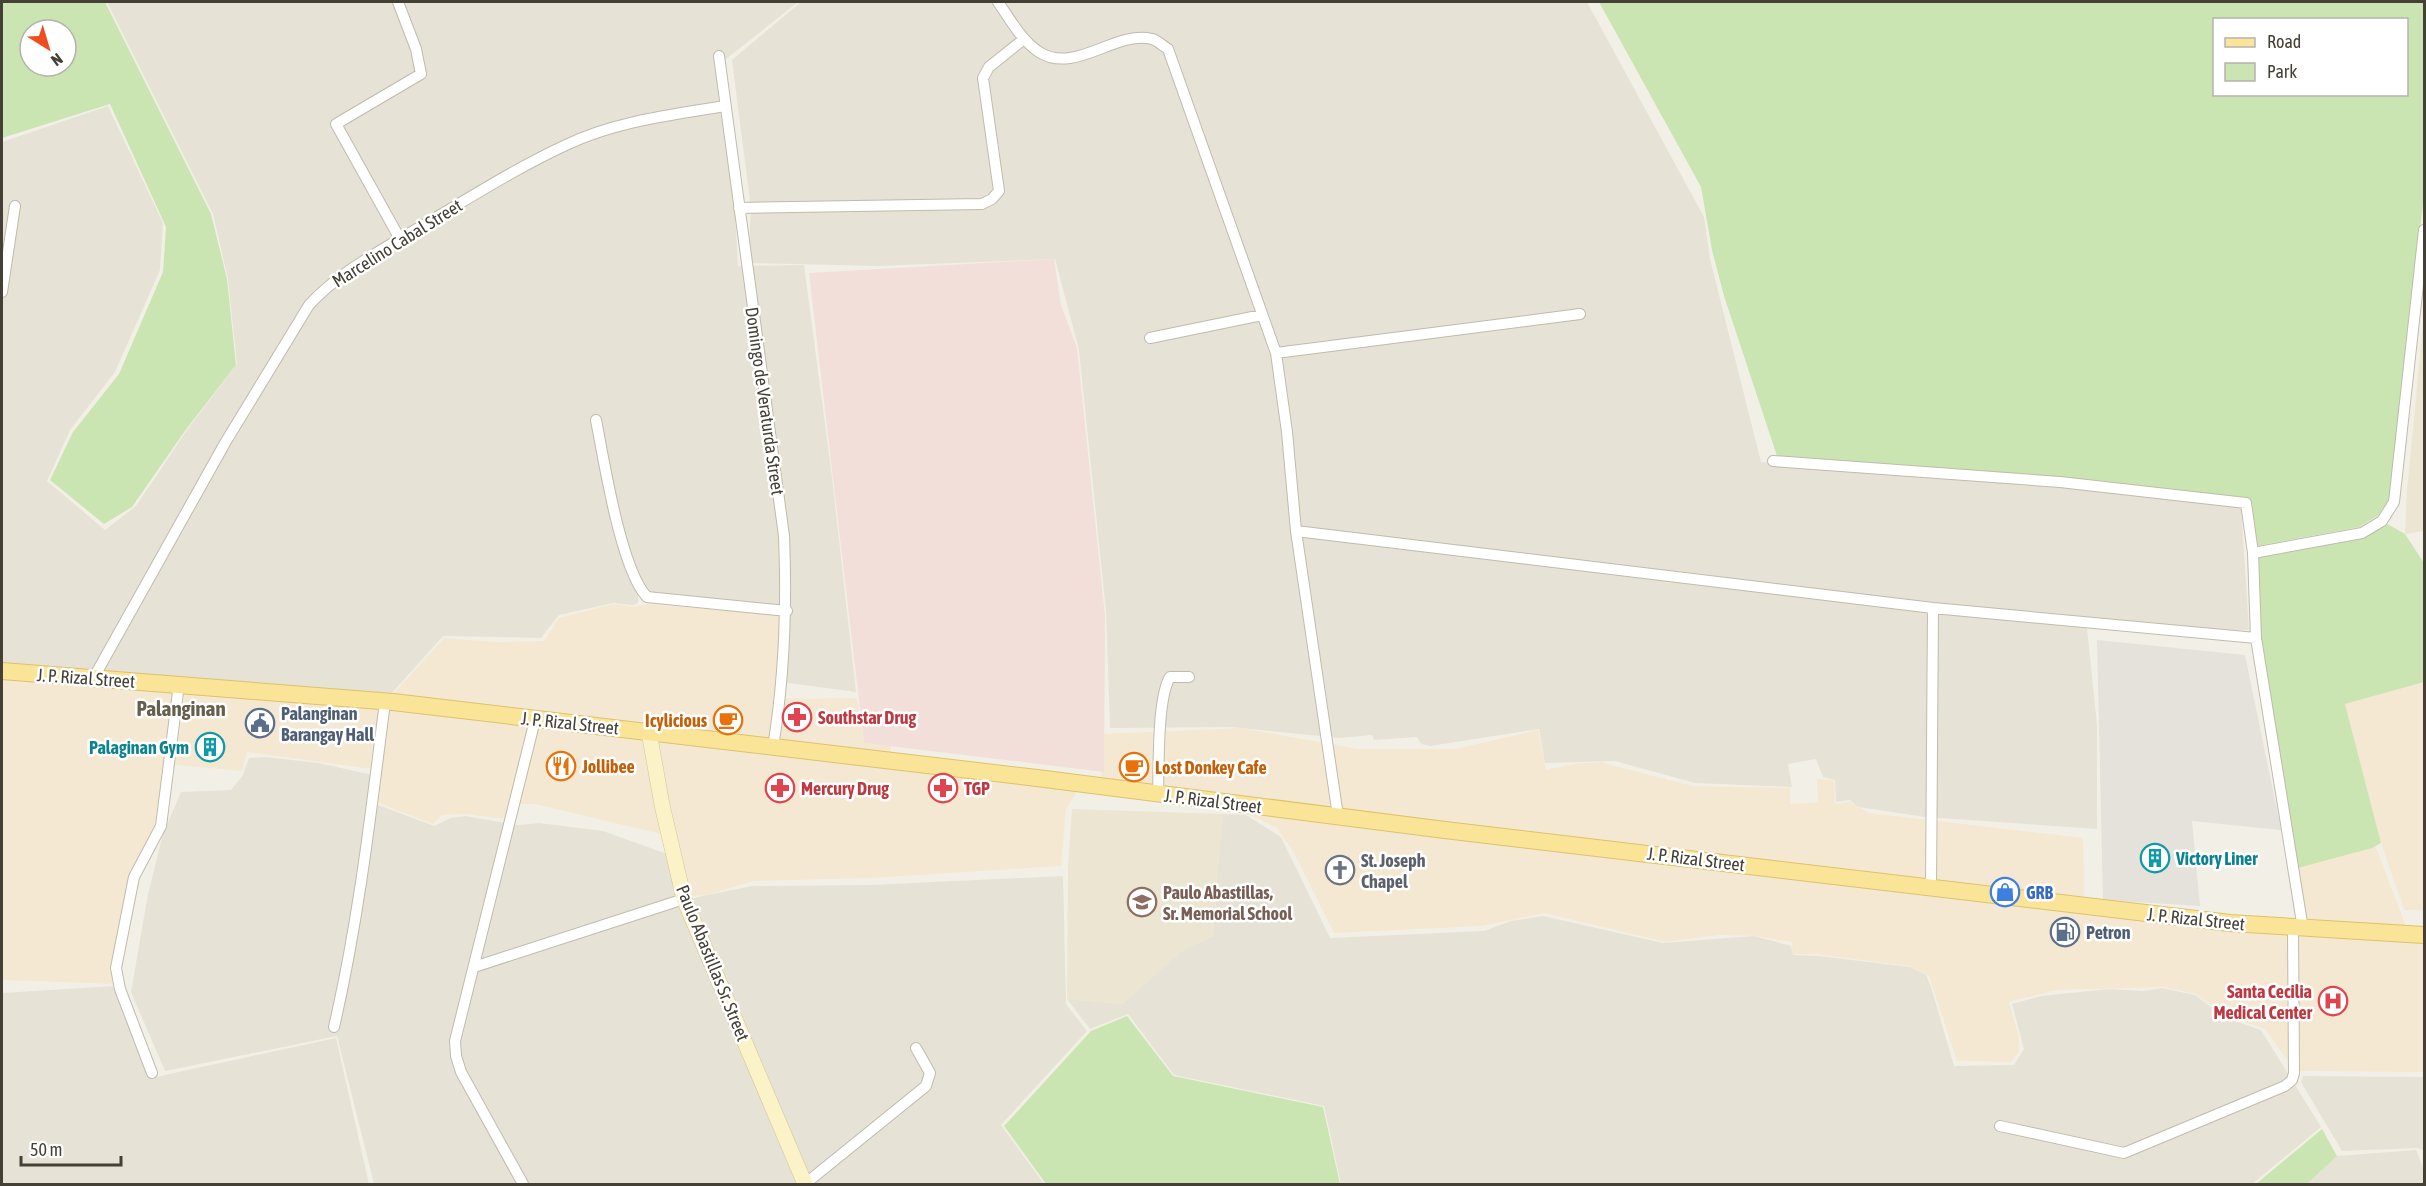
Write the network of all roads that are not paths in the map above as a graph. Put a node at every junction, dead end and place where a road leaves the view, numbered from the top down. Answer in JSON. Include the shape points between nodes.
{"nodes":[{"id":1,"x":398,"y":2,"type":"edge"},
{"id":2,"x":998,"y":2,"type":"edge"},
{"id":3,"x":1024,"y":39,"type":"junction"},
{"id":4,"x":719,"y":56,"type":"dead end"},
{"id":5,"x":725,"y":106,"type":"junction"},
{"id":6,"x":15,"y":206,"type":"dead end"},
{"id":7,"x":739,"y":208,"type":"junction"},
{"id":8,"x":2424,"y":230,"type":"edge"},
{"id":9,"x":400,"y":239,"type":"junction"},
{"id":10,"x":2,"y":292,"type":"edge"},
{"id":11,"x":1580,"y":314,"type":"dead end"},
{"id":12,"x":1262,"y":315,"type":"junction"},
{"id":13,"x":1150,"y":338,"type":"dead end"},
{"id":14,"x":1276,"y":353,"type":"junction"},
{"id":15,"x":596,"y":420,"type":"dead end"},
{"id":16,"x":1773,"y":461,"type":"dead end"},
{"id":17,"x":1296,"y":531,"type":"junction"},
{"id":18,"x":2253,"y":553,"type":"junction"},
{"id":19,"x":1933,"y":608,"type":"junction"},
{"id":20,"x":787,"y":611,"type":"junction"},
{"id":21,"x":2256,"y":638,"type":"junction"},
{"id":22,"x":2,"y":670,"type":"edge"},
{"id":23,"x":1189,"y":676,"type":"dead end"},
{"id":24,"x":93,"y":679,"type":"junction"},
{"id":25,"x":179,"y":684,"type":"junction"},
{"id":26,"x":385,"y":702,"type":"junction"},
{"id":27,"x":535,"y":720,"type":"junction"},
{"id":28,"x":649,"y":732,"type":"junction"},
{"id":29,"x":773,"y":747,"type":"junction"},
{"id":30,"x":1158,"y":794,"type":"junction"},
{"id":31,"x":1338,"y":816,"type":"junction"},
{"id":32,"x":1930,"y":888,"type":"junction"},
{"id":33,"x":684,"y":899,"type":"junction"},
{"id":34,"x":2298,"y":929,"type":"junction"},
{"id":35,"x":2424,"y":935,"type":"edge"},
{"id":36,"x":474,"y":968,"type":"junction"},
{"id":37,"x":334,"y":1027,"type":"dead end"},
{"id":38,"x":916,"y":1048,"type":"dead end"},
{"id":39,"x":152,"y":1073,"type":"dead end"},
{"id":40,"x":2000,"y":1126,"type":"dead end"},
{"id":41,"x":805,"y":1184,"type":"edge"},
{"id":42,"x":523,"y":1185,"type":"edge"}],
"edges":[{"from":1,"to":9,"type":"street","via":[[421,74],[336,124]]},
{"from":2,"to":3,"type":"street"},
{"from":3,"to":7,"type":"street","via":[[989,67],[983,78],[999,191],[992,200],[982,204]]},
{"from":3,"to":12,"type":"street","via":[[1051,57],[1069,58],[1133,39],[1153,39],[1168,50]]},
{"from":4,"to":5,"type":"street","name":"Domingo de Veraturda Street"},
{"from":5,"to":7,"type":"street","name":"Domingo de Veraturda Street"},
{"from":5,"to":9,"type":"street","name":"Marcelino Cabal Street","via":[[646,119],[568,144]]},
{"from":6,"to":10,"type":"street"},
{"from":7,"to":20,"type":"street","name":"Domingo de Veraturda Street","via":[[784,536]]},
{"from":8,"to":18,"type":"street","via":[[2394,501],[2382,521],[2362,533]]},
{"from":9,"to":24,"type":"street","name":"Marcelino Cabal Street","via":[[336,280],[309,305],[225,443]]},
{"from":11,"to":14,"type":"street"},
{"from":12,"to":13,"type":"street"},
{"from":12,"to":14,"type":"street"},
{"from":14,"to":17,"type":"street"},
{"from":15,"to":20,"type":"street","via":[[611,500],[636,581],[647,597]]},
{"from":16,"to":18,"type":"street","via":[[2060,482],[2246,502]]},
{"from":17,"to":19,"type":"street"},
{"from":17,"to":31,"type":"street"},
{"from":18,"to":21,"type":"street"},
{"from":19,"to":21,"type":"street"},
{"from":19,"to":32,"type":"street"},
{"from":20,"to":29,"type":"street","name":"Domingo de Veraturda Street","via":[[784,674]]},
{"from":21,"to":34,"type":"street"},
{"from":22,"to":24,"type":"main road","name":"J. P. Rizal Street"},
{"from":23,"to":30,"type":"street","via":[[1170,677],[1167,682]]},
{"from":24,"to":25,"type":"main road","name":"J. P. Rizal Street"},
{"from":25,"to":26,"type":"main road","name":"J. P. Rizal Street"},
{"from":25,"to":39,"type":"street","via":[[161,826],[134,877],[116,968],[120,989]]},
{"from":26,"to":27,"type":"main road","name":"J. P. Rizal Street"},
{"from":26,"to":37,"type":"street","via":[[364,868]]},
{"from":27,"to":28,"type":"main road","name":"J. P. Rizal Street"},
{"from":27,"to":36,"type":"street"},
{"from":28,"to":29,"type":"main road","name":"J. P. Rizal Street"},
{"from":28,"to":33,"type":"main road","name":"Paulo Abastillas Sr. Street"},
{"from":29,"to":30,"type":"main road","name":"J. P. Rizal Street"},
{"from":30,"to":31,"type":"main road","name":"J. P. Rizal Street"},
{"from":31,"to":32,"type":"main road","name":"J. P. Rizal Street"},
{"from":32,"to":34,"type":"main road","name":"J. P. Rizal Street"},
{"from":33,"to":36,"type":"street"},
{"from":33,"to":41,"type":"main road","name":"Paulo Abastillas Sr. Street"},
{"from":34,"to":35,"type":"main road","name":"J. P. Rizal Street"},
{"from":34,"to":40,"type":"street","via":[[2294,1073],[2285,1086],[2124,1153]]},
{"from":36,"to":42,"type":"street","via":[[455,1041],[456,1056]]},
{"from":38,"to":41,"type":"street","via":[[930,1073],[926,1086]]}]}
